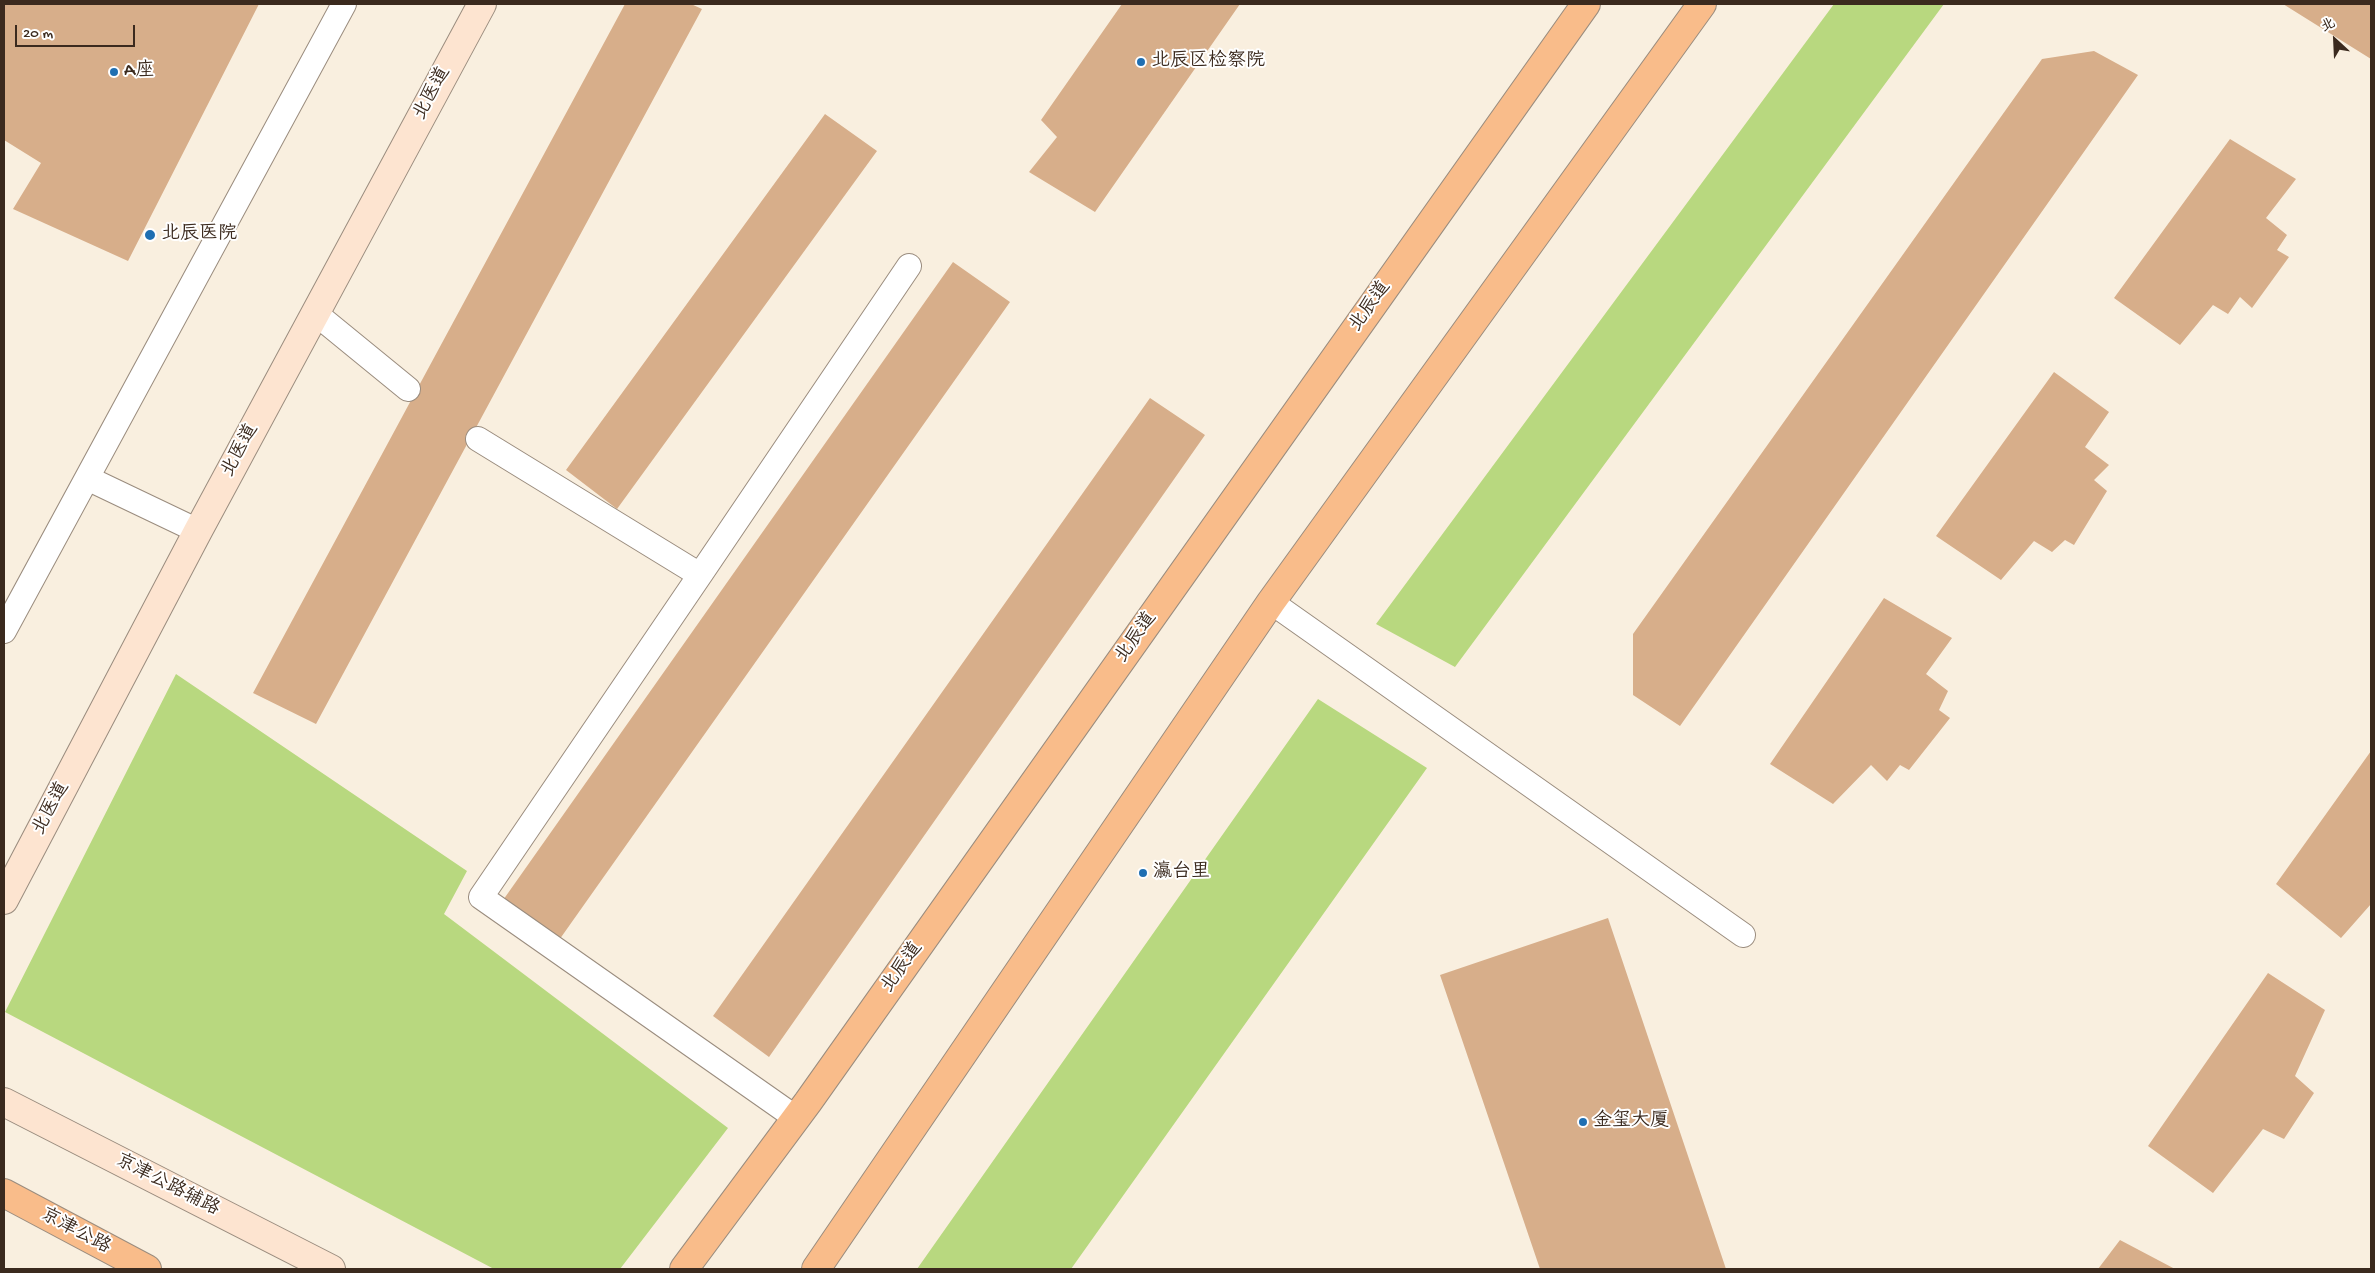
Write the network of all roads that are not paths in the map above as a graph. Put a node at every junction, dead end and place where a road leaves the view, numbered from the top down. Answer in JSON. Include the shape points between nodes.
{"nodes":[{"id":1,"x":344,"y":4,"type":"edge"},
{"id":2,"x":482,"y":4,"type":"edge"},
{"id":3,"x":1586,"y":4,"type":"edge"},
{"id":4,"x":1702,"y":4,"type":"edge"},
{"id":5,"x":909,"y":266,"type":"dead end"},
{"id":6,"x":316,"y":313,"type":"junction"},
{"id":7,"x":408,"y":389,"type":"dead end"},
{"id":8,"x":478,"y":440,"type":"dead end"},
{"id":9,"x":87,"y":478,"type":"junction"},
{"id":10,"x":198,"y":531,"type":"junction"},
{"id":11,"x":700,"y":575,"type":"junction"},
{"id":12,"x":1271,"y":602,"type":"junction"},
{"id":13,"x":4,"y":631,"type":"edge"},
{"id":14,"x":4,"y":900,"type":"edge"},
{"id":15,"x":1743,"y":936,"type":"dead end"},
{"id":16,"x":4,"y":1102,"type":"edge"},
{"id":17,"x":796,"y":1118,"type":"junction"},
{"id":18,"x":4,"y":1193,"type":"edge"},
{"id":19,"x":147,"y":1269,"type":"edge"},
{"id":20,"x":330,"y":1269,"type":"edge"},
{"id":21,"x":684,"y":1269,"type":"edge"},
{"id":22,"x":816,"y":1269,"type":"edge"}],
"edges":[{"from":1,"to":9,"type":"lane"},
{"from":2,"to":6,"type":"street","name":"北医道"},
{"from":3,"to":17,"type":"main road","name":"北辰道"},
{"from":4,"to":12,"type":"main road"},
{"from":5,"to":11,"type":"lane"},
{"from":6,"to":7,"type":"lane"},
{"from":6,"to":10,"type":"street","name":"北医道"},
{"from":8,"to":11,"type":"lane"},
{"from":9,"to":10,"type":"lane"},
{"from":9,"to":13,"type":"lane"},
{"from":10,"to":14,"type":"street","name":"北医道"},
{"from":11,"to":17,"type":"lane","via":[[481,897]]},
{"from":12,"to":15,"type":"lane"},
{"from":12,"to":22,"type":"main road"},
{"from":16,"to":20,"type":"street","name":"京津公路辅路"},
{"from":17,"to":21,"type":"main road","name":"北辰道"},
{"from":18,"to":19,"type":"main road","name":"京津公路"}]}
